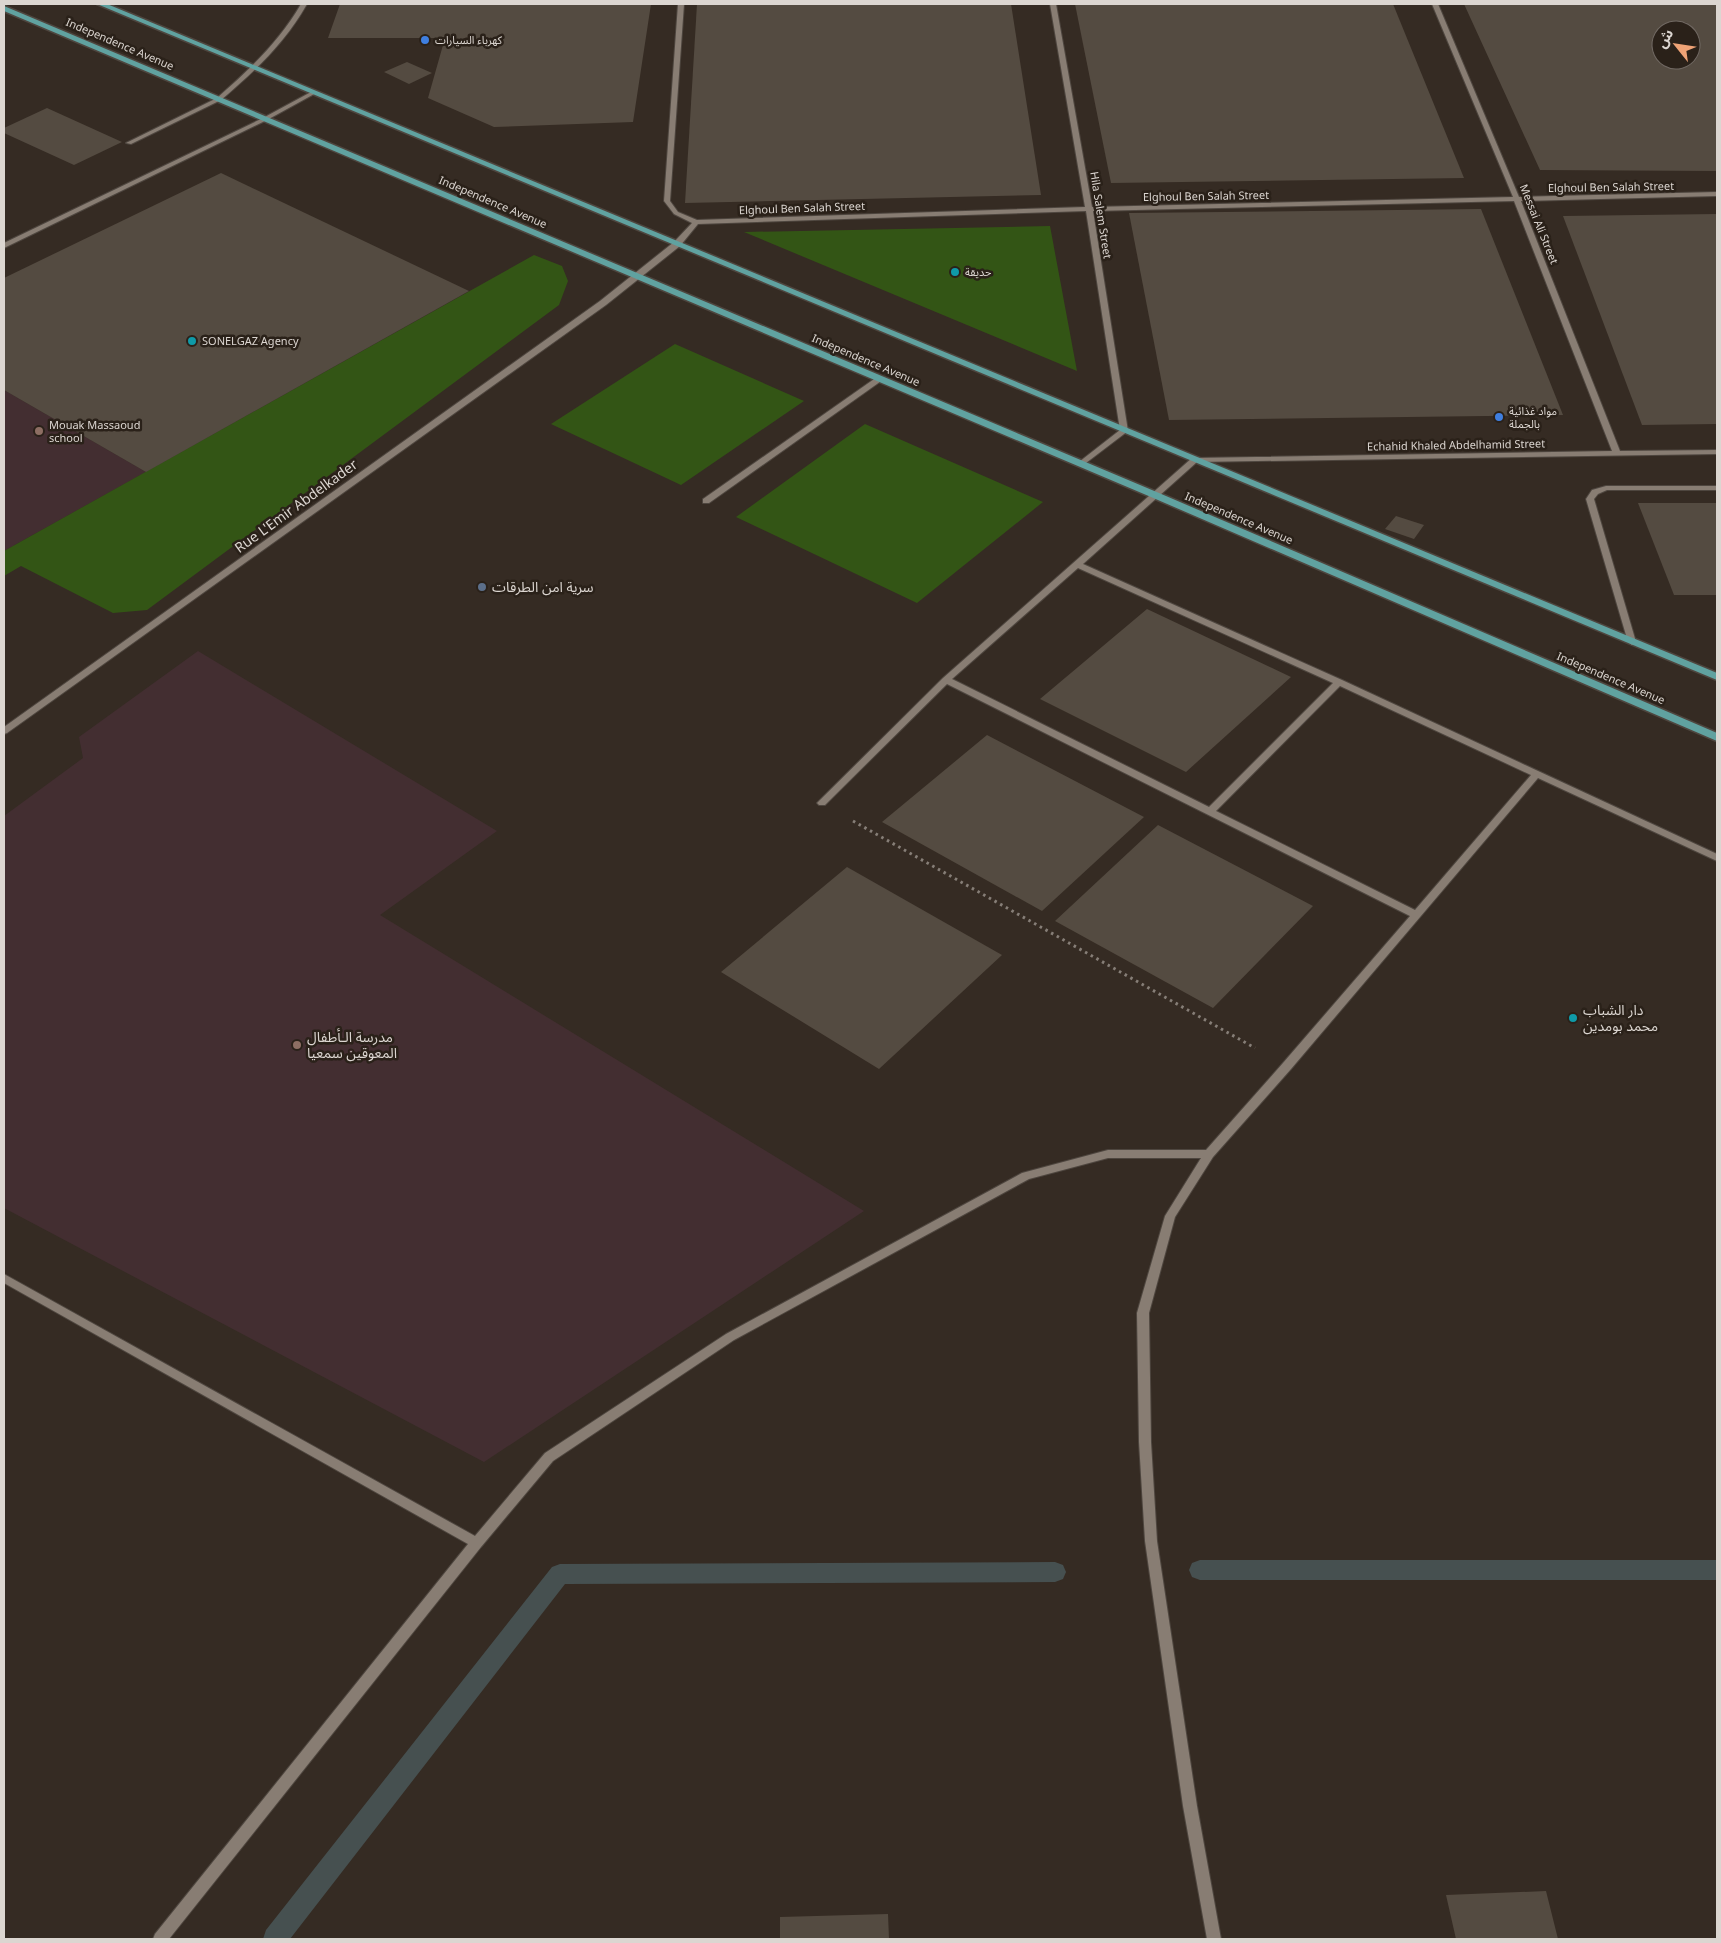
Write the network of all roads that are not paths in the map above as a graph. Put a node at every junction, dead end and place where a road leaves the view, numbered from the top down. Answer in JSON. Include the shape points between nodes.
{"nodes":[{"id":1,"x":101,"y":4,"type":"edge"},
{"id":2,"x":304,"y":4,"type":"edge"},
{"id":3,"x":681,"y":4,"type":"edge"},
{"id":4,"x":1053,"y":4,"type":"edge"},
{"id":5,"x":1435,"y":4,"type":"edge"},
{"id":6,"x":4,"y":8,"type":"edge"},
{"id":7,"x":255,"y":68,"type":"junction"},
{"id":8,"x":313,"y":93,"type":"junction"},
{"id":9,"x":219,"y":99,"type":"junction"},
{"id":10,"x":265,"y":119,"type":"junction"},
{"id":11,"x":130,"y":143,"type":"dead end"},
{"id":12,"x":1717,"y":194,"type":"edge"},
{"id":13,"x":1517,"y":199,"type":"junction"},
{"id":14,"x":1089,"y":209,"type":"junction"},
{"id":15,"x":696,"y":222,"type":"junction"},
{"id":16,"x":676,"y":244,"type":"junction"},
{"id":17,"x":4,"y":246,"type":"edge"},
{"id":18,"x":638,"y":276,"type":"junction"},
{"id":19,"x":880,"y":379,"type":"junction"},
{"id":20,"x":1124,"y":430,"type":"junction"},
{"id":21,"x":1717,"y":452,"type":"edge"},
{"id":22,"x":1617,"y":454,"type":"junction"},
{"id":23,"x":1194,"y":460,"type":"junction"},
{"id":24,"x":1082,"y":464,"type":"junction"},
{"id":25,"x":1717,"y":488,"type":"edge"},
{"id":26,"x":1155,"y":495,"type":"junction"},
{"id":27,"x":706,"y":501,"type":"dead end"},
{"id":28,"x":1076,"y":564,"type":"junction"},
{"id":29,"x":1632,"y":642,"type":"junction"},
{"id":30,"x":1717,"y":677,"type":"edge"},
{"id":31,"x":946,"y":680,"type":"junction"},
{"id":32,"x":1340,"y":682,"type":"junction"},
{"id":33,"x":4,"y":731,"type":"edge"},
{"id":34,"x":1717,"y":737,"type":"edge"},
{"id":35,"x":1537,"y":774,"type":"junction"},
{"id":36,"x":822,"y":803,"type":"road end"},
{"id":37,"x":1210,"y":812,"type":"junction"},
{"id":38,"x":1717,"y":858,"type":"edge"},
{"id":39,"x":1417,"y":915,"type":"junction"},
{"id":40,"x":1209,"y":1154,"type":"junction"},
{"id":41,"x":4,"y":1278,"type":"edge"},
{"id":42,"x":477,"y":1543,"type":"junction"},
{"id":43,"x":160,"y":1939,"type":"edge"},
{"id":44,"x":1214,"y":1939,"type":"edge"}],
"edges":[{"from":1,"to":7,"type":"main road"},
{"from":2,"to":7,"type":"street","via":[[291,27]]},
{"from":3,"to":15,"type":"street","via":[[667,201],[676,213]]},
{"from":4,"to":14,"type":"street","name":"Hila Salem Street"},
{"from":5,"to":13,"type":"street","name":"Messai Ali Street"},
{"from":6,"to":9,"type":"main road","name":"Independence Avenue"},
{"from":7,"to":8,"type":"main road"},
{"from":7,"to":9,"type":"street"},
{"from":8,"to":10,"type":"street"},
{"from":8,"to":16,"type":"main road"},
{"from":9,"to":10,"type":"main road","name":"Independence Avenue"},
{"from":9,"to":11,"type":"street"},
{"from":10,"to":17,"type":"street"},
{"from":10,"to":18,"type":"main road","name":"Independence Avenue"},
{"from":12,"to":13,"type":"street","name":"Elghoul Ben Salah Street"},
{"from":13,"to":14,"type":"street","name":"Elghoul Ben Salah Street"},
{"from":13,"to":22,"type":"street","name":"Messai Ali Street"},
{"from":14,"to":15,"type":"street","name":"Elghoul Ben Salah Street"},
{"from":14,"to":20,"type":"street","name":"Hila Salem Street"},
{"from":15,"to":16,"type":"street","name":"Rue L'Emir Abdelkader"},
{"from":16,"to":18,"type":"street","name":"Rue L'Emir Abdelkader"},
{"from":16,"to":20,"type":"main road"},
{"from":18,"to":19,"type":"main road","name":"Independence Avenue"},
{"from":18,"to":33,"type":"street","name":"Rue L'Emir Abdelkader"},
{"from":19,"to":24,"type":"main road","name":"Independence Avenue"},
{"from":19,"to":27,"type":"street"},
{"from":20,"to":23,"type":"main road"},
{"from":20,"to":24,"type":"street"},
{"from":21,"to":22,"type":"street","name":"Echahid Khaled Abdelhamid Street"},
{"from":22,"to":23,"type":"street","name":"Echahid Khaled Abdelhamid Street"},
{"from":23,"to":26,"type":"street"},
{"from":23,"to":29,"type":"main road"},
{"from":24,"to":26,"type":"main road","name":"Independence Avenue"},
{"from":25,"to":29,"type":"street","via":[[1606,488],[1595,492],[1590,499]]},
{"from":26,"to":28,"type":"street"},
{"from":26,"to":34,"type":"main road","name":"Independence Avenue"},
{"from":28,"to":31,"type":"street"},
{"from":28,"to":32,"type":"street"},
{"from":29,"to":30,"type":"main road"},
{"from":31,"to":36,"type":"street"},
{"from":31,"to":37,"type":"street"},
{"from":32,"to":35,"type":"street"},
{"from":32,"to":37,"type":"street"},
{"from":35,"to":38,"type":"street"},
{"from":35,"to":39,"type":"street"},
{"from":37,"to":39,"type":"street"},
{"from":39,"to":40,"type":"street"},
{"from":40,"to":42,"type":"street","via":[[1108,1154],[1026,1176],[730,1336],[549,1457]]},
{"from":40,"to":44,"type":"street","via":[[1170,1216],[1143,1313],[1145,1442],[1151,1541],[1190,1806]]},
{"from":41,"to":42,"type":"street"},
{"from":42,"to":43,"type":"street"}]}
